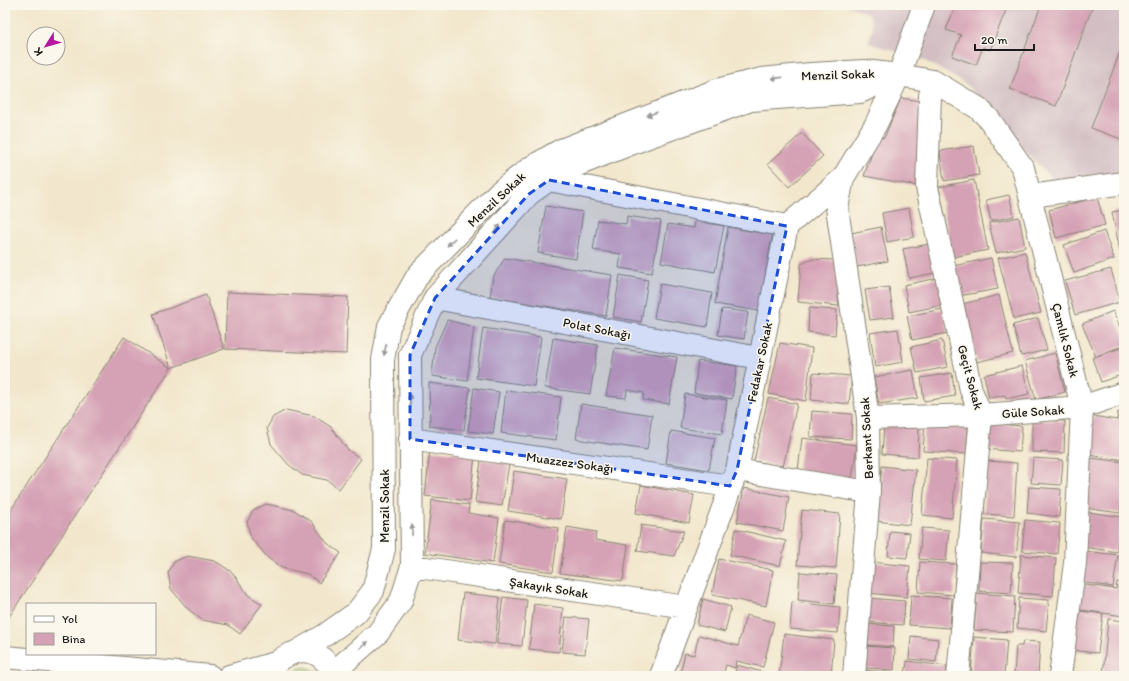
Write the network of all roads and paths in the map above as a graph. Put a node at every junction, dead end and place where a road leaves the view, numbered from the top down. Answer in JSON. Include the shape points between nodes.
{"nodes":[{"id":1,"x":924,"y":5,"type":"edge"},
{"id":2,"x":899,"y":75,"type":"junction"},
{"id":3,"x":933,"y":81,"type":"junction"},
{"id":4,"x":843,"y":178,"type":"junction"},
{"id":5,"x":549,"y":180,"type":"junction"},
{"id":6,"x":1124,"y":184,"type":"edge"},
{"id":7,"x":1031,"y":196,"type":"junction"},
{"id":8,"x":787,"y":226,"type":"junction"},
{"id":9,"x":435,"y":298,"type":"junction"},
{"id":10,"x":759,"y":358,"type":"junction"},
{"id":11,"x":1124,"y":394,"type":"edge"},
{"id":12,"x":1082,"y":407,"type":"junction"},
{"id":13,"x":981,"y":415,"type":"junction"},
{"id":14,"x":868,"y":418,"type":"junction"},
{"id":15,"x":410,"y":439,"type":"junction"},
{"id":16,"x":733,"y":478,"type":"junction"},
{"id":17,"x":869,"y":492,"type":"junction"},
{"id":18,"x":412,"y":566,"type":"junction"},
{"id":19,"x":686,"y":607,"type":"junction"},
{"id":20,"x":296,"y":652,"type":"junction"},
{"id":21,"x":5,"y":657,"type":"edge"},
{"id":22,"x":272,"y":670,"type":"edge"},
{"id":23,"x":95,"y":671,"type":"edge"},
{"id":24,"x":336,"y":673,"type":"edge"},
{"id":25,"x":210,"y":676,"type":"edge"},
{"id":26,"x":229,"y":676,"type":"edge"},
{"id":27,"x":661,"y":676,"type":"edge"},
{"id":28,"x":854,"y":676,"type":"edge"},
{"id":29,"x":958,"y":676,"type":"edge"},
{"id":30,"x":1060,"y":676,"type":"edge"}],
"edges":[{"from":1,"to":2,"type":"street"},
{"from":2,"to":3,"type":"street","name":"Çamlık Sokak"},
{"from":2,"to":4,"type":"street","via":[[876,124]]},
{"from":2,"to":5,"type":"street","name":"Menzil Sokak","via":[[860,92],[750,100],[562,171]]},
{"from":2,"to":20,"type":"street","name":"Menzil Sokak","one_way":true,"via":[[864,71],[811,74],[762,79],[717,90],[561,150],[530,168],[498,193],[418,275],[389,326],[383,360],[384,549],[373,591],[356,613]]},
{"from":3,"to":7,"type":"street","name":"Çamlık Sokak","via":[[978,108],[989,119],[1023,168]]},
{"from":3,"to":13,"type":"street","name":"Geçit Sokak","via":[[930,96],[927,187],[972,390]]},
{"from":4,"to":8,"type":"street"},
{"from":4,"to":14,"type":"street","name":"Berkant Sokak","via":[[837,208]]},
{"from":5,"to":8,"type":"street"},
{"from":9,"to":5,"type":"street","name":"Menzil Sokak","one_way":true,"via":[[529,194]]},
{"from":6,"to":7,"type":"street"},
{"from":7,"to":12,"type":"street","name":"Çamlık Sokak"},
{"from":8,"to":10,"type":"street","name":"Fedakar Sokak"},
{"from":9,"to":10,"type":"street","name":"Polat Sokağı"},
{"from":15,"to":9,"type":"street","name":"Menzil Sokak","one_way":true,"via":[[410,355]]},
{"from":10,"to":16,"type":"street","name":"Fedakar Sokak"},
{"from":11,"to":12,"type":"street","name":"Güle Sokak"},
{"from":12,"to":13,"type":"street","name":"Güle Sokak"},
{"from":12,"to":30,"type":"street","name":"Çamlık Sokak","via":[[1075,563]]},
{"from":13,"to":14,"type":"street","name":"Güle Sokak"},
{"from":13,"to":29,"type":"street","name":"Geçit Sokak"},
{"from":14,"to":17,"type":"street","name":"Berkant Sokak"},
{"from":15,"to":16,"type":"street","name":"Muazzez Sokağı"},
{"from":18,"to":15,"type":"street","name":"Menzil Sokak","one_way":true},
{"from":16,"to":17,"type":"street","name":"Muazzez Sokağı"},
{"from":16,"to":19,"type":"street","name":"Fedakar Sokak"},
{"from":17,"to":28,"type":"street","name":"Berkant Sokak"},
{"from":18,"to":19,"type":"street","name":"Şakayık Sokak"},
{"from":24,"to":18,"type":"street","name":"Menzil Sokak","one_way":true,"via":[[378,633],[401,601]]},
{"from":19,"to":27,"type":"street","name":"Fedakar Sokak"},
{"from":20,"to":22,"type":"street","name":"Menzil Sokak","via":[[285,656]]},
{"from":20,"to":24,"type":"street","via":[[319,655]]},
{"from":21,"to":23,"type":"street"},
{"from":22,"to":26,"type":"street"},
{"from":23,"to":25,"type":"street"}]}
